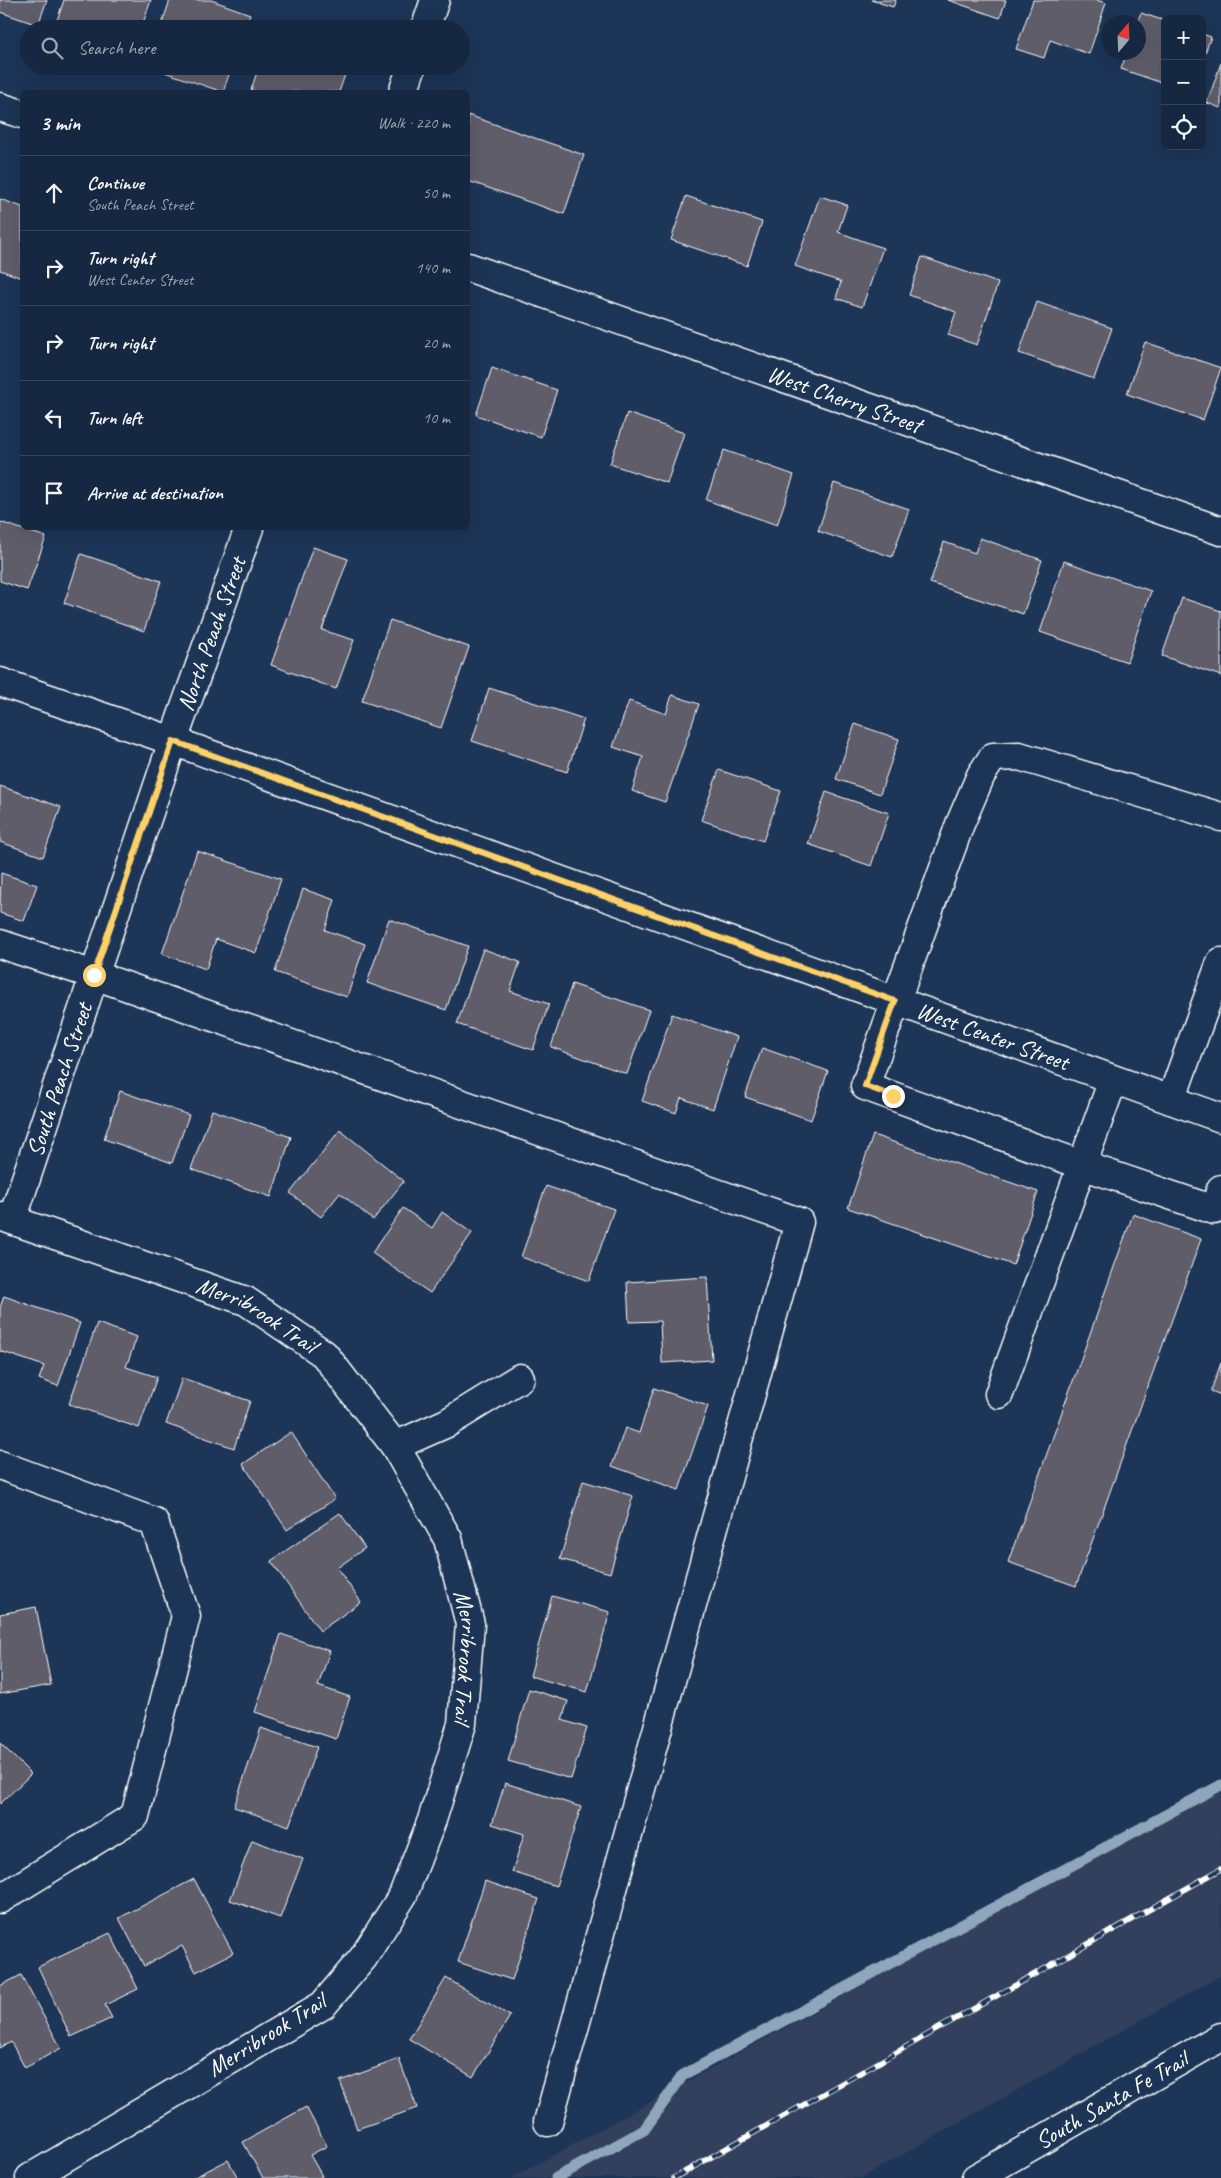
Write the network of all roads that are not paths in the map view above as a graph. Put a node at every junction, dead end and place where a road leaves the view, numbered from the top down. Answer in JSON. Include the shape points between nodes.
{"nodes":[{"id":1,"x":435,"y":0,"type":"edge"},
{"id":2,"x":428,"y":20,"type":"edge"},
{"id":3,"x":409,"y":75,"type":"edge"},
{"id":4,"x":404,"y":90,"type":"edge"},
{"id":5,"x":0,"y":107,"type":"edge"},
{"id":6,"x":20,"y":113,"type":"edge"},
{"id":7,"x":470,"y":268,"type":"edge"},
{"id":8,"x":248,"y":530,"type":"edge"},
{"id":9,"x":1221,"y":531,"type":"edge"},
{"id":10,"x":0,"y":682,"type":"edge"},
{"id":11,"x":173,"y":741,"type":"junction"},
{"id":12,"x":1221,"y":817,"type":"edge"},
{"id":13,"x":0,"y":944,"type":"edge"},
{"id":14,"x":1221,"y":962,"type":"edge"},
{"id":15,"x":94,"y":975,"type":"junction"},
{"id":16,"x":895,"y":1001,"type":"junction"},
{"id":17,"x":1113,"y":1080,"type":"junction"},
{"id":18,"x":1171,"y":1100,"type":"junction"},
{"id":19,"x":1221,"y":1118,"type":"edge"},
{"id":20,"x":1082,"y":1165,"type":"junction"},
{"id":21,"x":1221,"y":1189,"type":"edge"},
{"id":22,"x":6,"y":1218,"type":"edge"},
{"id":23,"x":520,"y":1378,"type":"dead end"},
{"id":24,"x":1000,"y":1394,"type":"dead end"},
{"id":25,"x":395,"y":1446,"type":"junction"},
{"id":26,"x":0,"y":1465,"type":"edge"},
{"id":27,"x":0,"y":1899,"type":"edge"},
{"id":28,"x":1221,"y":2037,"type":"edge"},
{"id":29,"x":548,"y":2122,"type":"dead end"},
{"id":30,"x":30,"y":2178,"type":"edge"},
{"id":31,"x":976,"y":2178,"type":"edge"}],
"edges":[{"from":1,"to":2,"type":"street"},
{"from":3,"to":4,"type":"street"},
{"from":5,"to":6,"type":"street"},
{"from":7,"to":9,"type":"street","name":"West Cherry Street"},
{"from":8,"to":11,"type":"street","name":"North Peach Street"},
{"from":10,"to":11,"type":"street","name":"West Center Street"},
{"from":11,"to":15,"type":"street","name":"South Peach Street"},
{"from":11,"to":16,"type":"street","name":"West Center Street"},
{"from":12,"to":16,"type":"street","via":[[1019,756],[993,757],[981,774],[960,824]]},
{"from":13,"to":15,"type":"street"},
{"from":14,"to":18,"type":"street"},
{"from":15,"to":22,"type":"street","name":"South Peach Street"},
{"from":15,"to":29,"type":"street","via":[[799,1222]]},
{"from":16,"to":17,"type":"street","name":"West Center Street"},
{"from":16,"to":20,"type":"street","via":[[865,1086]]},
{"from":17,"to":18,"type":"street","name":"West Center Street"},
{"from":17,"to":20,"type":"street"},
{"from":18,"to":19,"type":"street","name":"West Center Street"},
{"from":20,"to":21,"type":"street","via":[[1214,1210]]},
{"from":20,"to":24,"type":"street"},
{"from":22,"to":25,"type":"street","name":"Merribrook Trail","via":[[246,1301],[324,1354]]},
{"from":23,"to":25,"type":"street","via":[[447,1423]]},
{"from":25,"to":30,"type":"street","name":"Merribrook Trail","via":[[448,1539],[470,1624],[462,1724],[432,1820],[403,1895],[362,1958],[323,2005]]},
{"from":26,"to":27,"type":"street","via":[[154,1522],[186,1616],[134,1816]]},
{"from":28,"to":31,"type":"street","name":"South Santa Fe Trail"}]}
